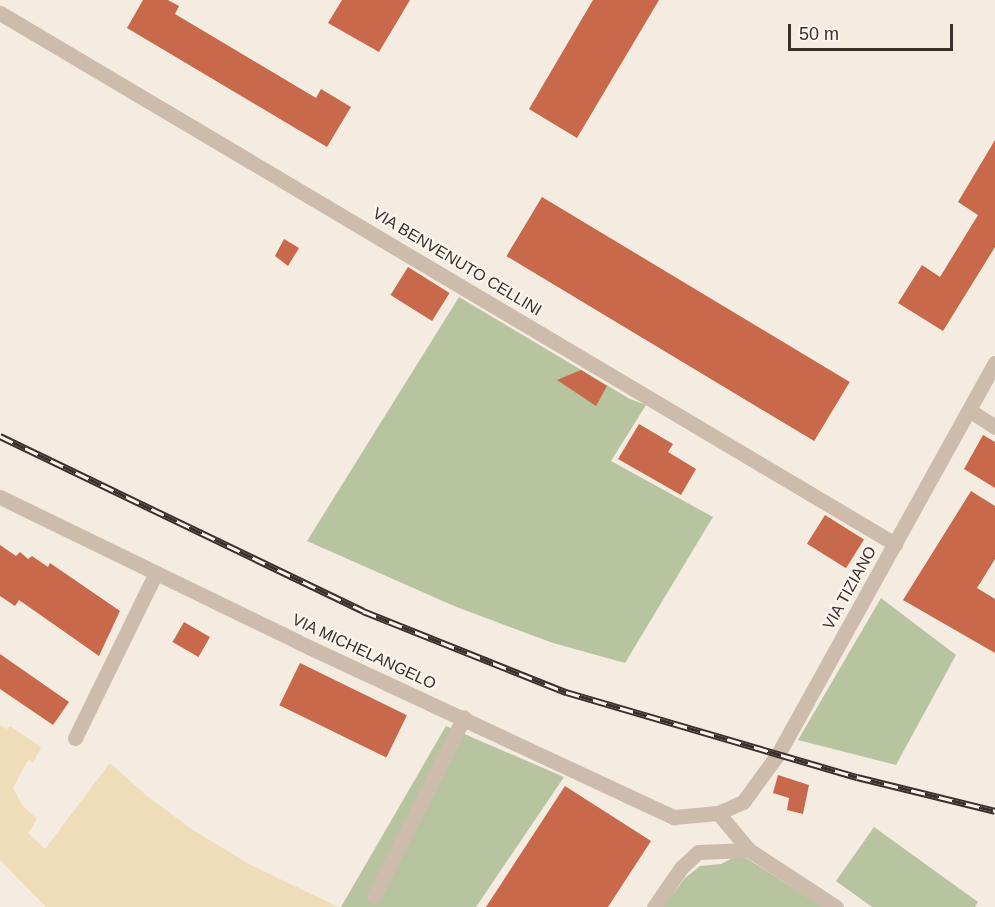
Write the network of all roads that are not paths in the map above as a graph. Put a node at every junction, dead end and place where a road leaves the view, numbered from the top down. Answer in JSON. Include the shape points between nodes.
{"nodes":[{"id":1,"x":0,"y":13,"type":"edge"},
{"id":2,"x":995,"y":363,"type":"edge"},
{"id":3,"x":969,"y":410,"type":"junction"},
{"id":4,"x":995,"y":427,"type":"edge"},
{"id":5,"x":0,"y":497,"type":"edge"},
{"id":6,"x":895,"y":544,"type":"junction"},
{"id":7,"x":156,"y":573,"type":"junction"},
{"id":8,"x":464,"y":717,"type":"junction"},
{"id":9,"x":75,"y":738,"type":"dead end"},
{"id":10,"x":718,"y":813,"type":"junction"},
{"id":11,"x":749,"y":850,"type":"junction"},
{"id":12,"x":374,"y":896,"type":"dead end"},
{"id":13,"x":654,"y":907,"type":"edge"},
{"id":14,"x":836,"y":907,"type":"edge"}],
"edges":[{"from":1,"to":6,"type":"street","name":"VIA BENVENUTO CELLINI"},
{"from":2,"to":3,"type":"street","name":"VIA TIZIANO"},
{"from":3,"to":4,"type":"street"},
{"from":3,"to":6,"type":"street","name":"VIA TIZIANO"},
{"from":5,"to":7,"type":"street","name":"VIA MICHELANGELO"},
{"from":6,"to":10,"type":"street","name":"VIA TIZIANO","via":[[778,754],[743,802]]},
{"from":7,"to":8,"type":"street","name":"VIA MICHELANGELO"},
{"from":7,"to":9,"type":"street"},
{"from":8,"to":10,"type":"street","name":"VIA MICHELANGELO","via":[[674,817]]},
{"from":8,"to":12,"type":"street"},
{"from":10,"to":11,"type":"street"},
{"from":11,"to":13,"type":"street","via":[[698,852],[681,868]]},
{"from":11,"to":14,"type":"street"}]}
